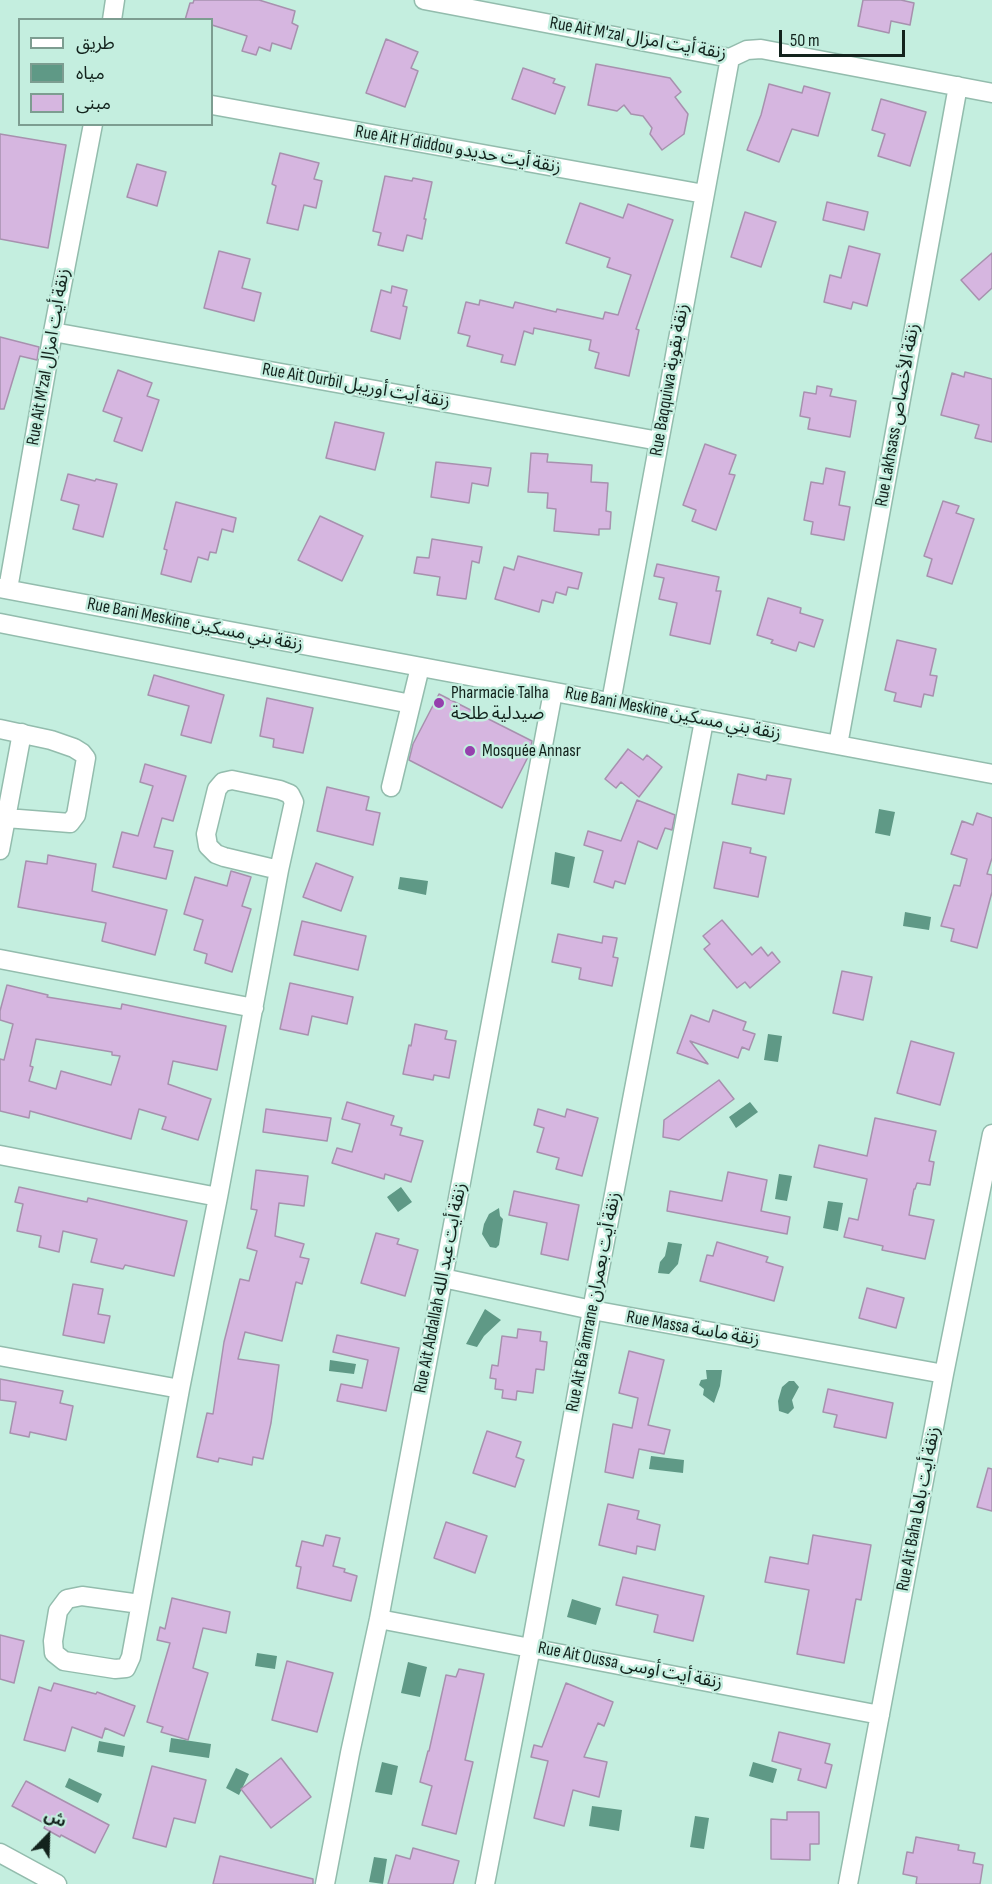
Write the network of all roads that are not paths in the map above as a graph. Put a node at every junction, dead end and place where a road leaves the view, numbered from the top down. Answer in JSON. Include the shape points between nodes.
{"nodes":[{"id":1,"x":115,"y":0,"type":"edge"},
{"id":2,"x":424,"y":0,"type":"edge"},
{"id":3,"x":112,"y":18,"type":"edge"},
{"id":4,"x":730,"y":58,"type":"junction"},
{"id":5,"x":958,"y":86,"type":"junction"},
{"id":6,"x":992,"y":93,"type":"edge"},
{"id":7,"x":213,"y":105,"type":"edge"},
{"id":8,"x":93,"y":126,"type":"edge"},
{"id":9,"x":704,"y":194,"type":"junction"},
{"id":10,"x":53,"y":332,"type":"junction"},
{"id":11,"x":658,"y":441,"type":"junction"},
{"id":12,"x":4,"y":589,"type":"edge"},
{"id":13,"x":0,"y":623,"type":"edge"},
{"id":14,"x":420,"y":667,"type":"junction"},
{"id":15,"x":554,"y":692,"type":"junction"},
{"id":16,"x":611,"y":702,"type":"junction"},
{"id":17,"x":411,"y":704,"type":"junction"},
{"id":18,"x":704,"y":721,"type":"junction"},
{"id":19,"x":0,"y":729,"type":"edge"},
{"id":20,"x":22,"y":733,"type":"junction"},
{"id":21,"x":838,"y":745,"type":"junction"},
{"id":22,"x":992,"y":774,"type":"edge"},
{"id":23,"x":391,"y":787,"type":"dead end"},
{"id":24,"x":6,"y":819,"type":"junction"},
{"id":25,"x":0,"y":850,"type":"edge"},
{"id":26,"x":279,"y":870,"type":"junction"},
{"id":27,"x":0,"y":959,"type":"edge"},
{"id":28,"x":254,"y":1008,"type":"junction"},
{"id":29,"x":992,"y":1134,"type":"edge"},
{"id":30,"x":0,"y":1155,"type":"edge"},
{"id":31,"x":218,"y":1197,"type":"junction"},
{"id":32,"x":443,"y":1278,"type":"junction"},
{"id":33,"x":592,"y":1310,"type":"junction"},
{"id":34,"x":0,"y":1356,"type":"edge"},
{"id":35,"x":944,"y":1374,"type":"junction"},
{"id":36,"x":180,"y":1389,"type":"junction"},
{"id":37,"x":140,"y":1605,"type":"junction"},
{"id":38,"x":379,"y":1619,"type":"junction"},
{"id":39,"x":531,"y":1647,"type":"junction"},
{"id":40,"x":880,"y":1715,"type":"junction"},
{"id":41,"x":0,"y":1853,"type":"edge"},
{"id":42,"x":57,"y":1884,"type":"edge"},
{"id":43,"x":325,"y":1884,"type":"edge"},
{"id":44,"x":485,"y":1884,"type":"edge"},
{"id":45,"x":848,"y":1884,"type":"edge"}],
"edges":[{"from":1,"to":3,"type":"street"},
{"from":2,"to":4,"type":"street","name":"Rue Ait M'zal زنقة أيت امزال"},
{"from":4,"to":5,"type":"street","name":"Rue Ait M'zal زنقة أيت امزال","via":[[761,49]]},
{"from":4,"to":9,"type":"street","name":"Rue Baqquiwa زنقة بقوية"},
{"from":5,"to":6,"type":"street","name":"Rue Ait M'zal زنقة أيت امزال"},
{"from":5,"to":21,"type":"street","name":"Rue Lakhsass زنقة الأخصاص"},
{"from":7,"to":9,"type":"street","name":"Rue Ait H´diddou زنقة أيت حديدو"},
{"from":8,"to":10,"type":"street","name":"Rue Ait M'zal زنقة أيت امزال"},
{"from":9,"to":11,"type":"street","name":"Rue Baqquiwa زنقة بقوية"},
{"from":10,"to":11,"type":"street","name":"Rue Ait Ourbil زنقة أيت أوريبل"},
{"from":10,"to":12,"type":"street","name":"Rue Ait M'zal زنقة أيت امزال"},
{"from":11,"to":16,"type":"street","name":"Rue Baqquiwa زنقة بقوية"},
{"from":12,"to":14,"type":"street","name":"Rue Bani Meskine زنقة بني مسكين"},
{"from":13,"to":17,"type":"street"},
{"from":14,"to":15,"type":"street","name":"Rue Bani Meskine زنقة بني مسكين"},
{"from":14,"to":17,"type":"street"},
{"from":15,"to":16,"type":"street","name":"Rue Bani Meskine زنقة بني مسكين"},
{"from":15,"to":32,"type":"street","name":"Rue Ait Abdallah زنقة أيت عبد الله"},
{"from":16,"to":18,"type":"street","name":"Rue Bani Meskine زنقة بني مسكين"},
{"from":17,"to":23,"type":"street"},
{"from":18,"to":21,"type":"street","name":"Rue Bani Meskine زنقة بني مسكين"},
{"from":18,"to":33,"type":"street","name":"Rue Ait Ba´âmrane زنقة أيت بعمران"},
{"from":19,"to":20,"type":"street"},
{"from":20,"to":24,"type":"street"},
{"from":20,"to":24,"type":"street","via":[[74,748],[86,758],[86,764],[76,815],[70,823]]},
{"from":21,"to":22,"type":"street","name":"Rue Bani Meskine زنقة بني مسكين"},
{"from":24,"to":25,"type":"street"},
{"from":26,"to":26,"type":"street","via":[[293,798],[280,790],[232,780],[222,782],[206,834],[207,846],[224,857]]},
{"from":26,"to":28,"type":"street"},
{"from":27,"to":28,"type":"street"},
{"from":28,"to":31,"type":"street"},
{"from":29,"to":35,"type":"street","name":"Rue Ait Baha زنقة أيت باها"},
{"from":30,"to":31,"type":"street"},
{"from":31,"to":36,"type":"street"},
{"from":32,"to":33,"type":"street","name":"Rue Massa زنقة ماسة"},
{"from":32,"to":38,"type":"street","name":"Rue Ait Abdallah زنقة أيت عبد الله"},
{"from":33,"to":35,"type":"street","name":"Rue Massa زنقة ماسة"},
{"from":33,"to":39,"type":"street","name":"Rue Ait Ba´âmrane زنقة أيت بعمران"},
{"from":34,"to":36,"type":"street"},
{"from":35,"to":40,"type":"street","name":"Rue Ait Baha زنقة أيت باها"},
{"from":36,"to":37,"type":"street"},
{"from":37,"to":37,"type":"street","via":[[82,1596],[66,1599],[58,1611],[52,1641],[54,1653],[70,1662],[126,1668]]},
{"from":38,"to":39,"type":"street","name":"Rue Ait Oussa زنقة أيت أوسى"},
{"from":38,"to":43,"type":"street","name":"Rue Ait Abdallah زنقة أيت عبد الله"},
{"from":39,"to":40,"type":"street","name":"Rue Ait Oussa زنقة أيت أوسى"},
{"from":39,"to":44,"type":"street","name":"Rue Ait Ba´âmrane زنقة أيت بعمران"},
{"from":40,"to":45,"type":"street","name":"Rue Ait Baha زنقة أيت باها"},
{"from":41,"to":42,"type":"street"}]}
